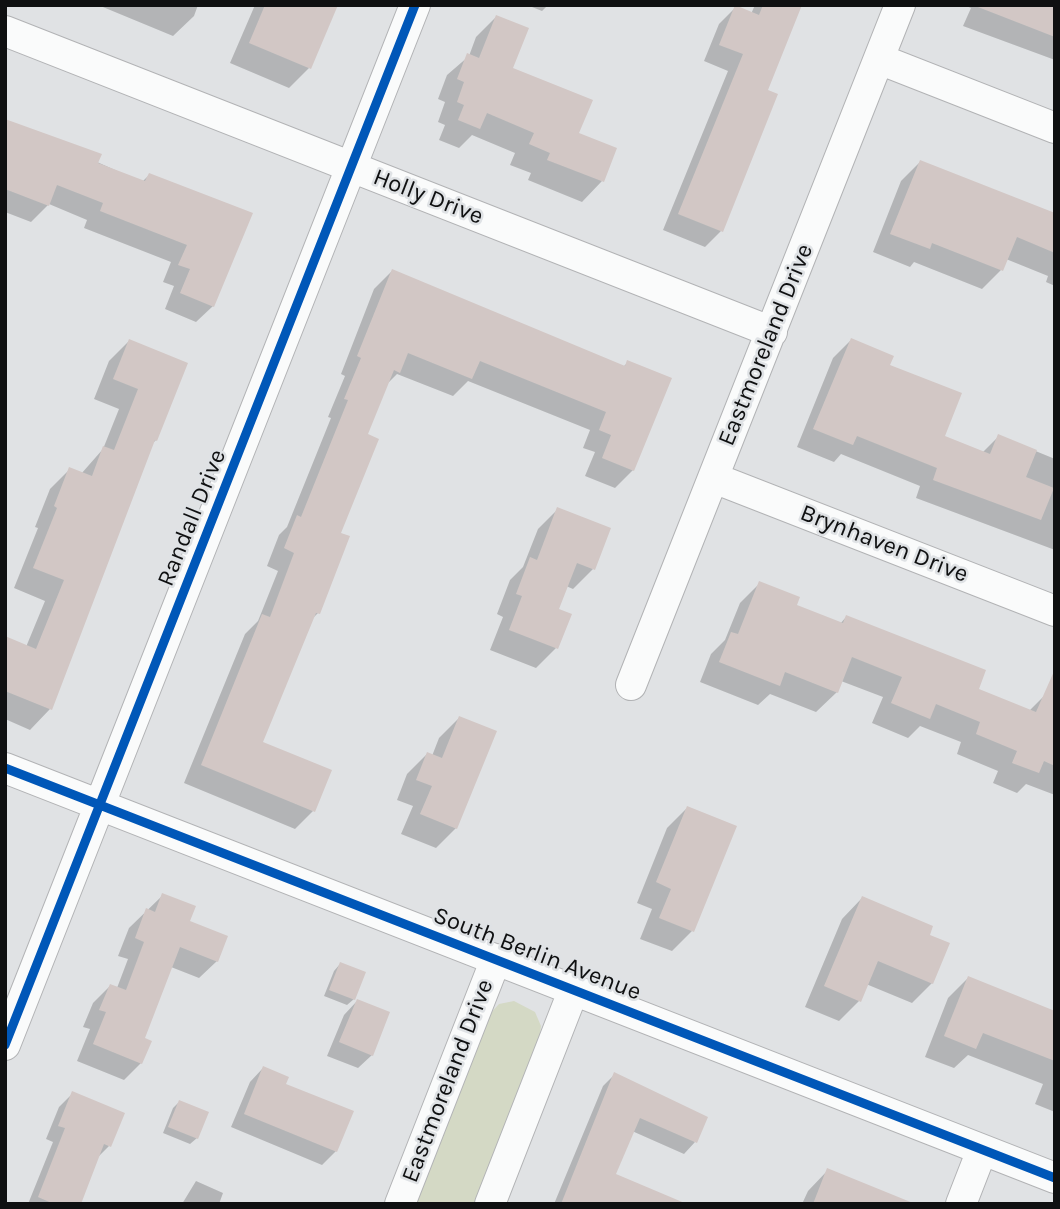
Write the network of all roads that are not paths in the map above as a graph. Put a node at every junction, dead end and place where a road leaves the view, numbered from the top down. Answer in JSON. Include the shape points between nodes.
{"nodes":[{"id":1,"x":415,"y":5,"type":"edge"},
{"id":2,"x":901,"y":5,"type":"edge"},
{"id":3,"x":5,"y":32,"type":"edge"},
{"id":4,"x":879,"y":59,"type":"junction"},
{"id":5,"x":1055,"y":128,"type":"edge"},
{"id":6,"x":352,"y":167,"type":"junction"},
{"id":7,"x":772,"y":332,"type":"junction"},
{"id":8,"x":714,"y":478,"type":"junction"},
{"id":9,"x":1055,"y":611,"type":"edge"},
{"id":10,"x":632,"y":685,"type":"dead end"},
{"id":11,"x":5,"y":768,"type":"edge"},
{"id":12,"x":100,"y":805,"type":"junction"},
{"id":13,"x":496,"y":959,"type":"junction"},
{"id":14,"x":574,"y":989,"type":"junction"},
{"id":15,"x":5,"y":1045,"type":"edge"},
{"id":16,"x":982,"y":1150,"type":"junction"},
{"id":17,"x":1055,"y":1178,"type":"edge"},
{"id":18,"x":400,"y":1204,"type":"edge"},
{"id":19,"x":490,"y":1204,"type":"edge"},
{"id":20,"x":961,"y":1204,"type":"edge"}],
"edges":[{"from":1,"to":6,"type":"street","name":"Randall Drive"},
{"from":2,"to":4,"type":"street","name":"Eastmoreland Drive"},
{"from":3,"to":6,"type":"street","name":"Holly Drive"},
{"from":4,"to":5,"type":"street"},
{"from":4,"to":7,"type":"street","name":"Eastmoreland Drive"},
{"from":6,"to":7,"type":"street","name":"Holly Drive"},
{"from":6,"to":12,"type":"street","name":"Randall Drive"},
{"from":7,"to":8,"type":"street","name":"Eastmoreland Drive"},
{"from":8,"to":9,"type":"street","name":"Brynhaven Drive"},
{"from":8,"to":10,"type":"street","name":"Eastmoreland Drive"},
{"from":11,"to":12,"type":"street","name":"South Berlin Avenue"},
{"from":12,"to":13,"type":"street","name":"South Berlin Avenue"},
{"from":12,"to":15,"type":"street","name":"Randall Drive"},
{"from":13,"to":14,"type":"street","name":"South Berlin Avenue"},
{"from":13,"to":18,"type":"street","name":"Eastmoreland Drive"},
{"from":14,"to":16,"type":"street","name":"South Berlin Avenue"},
{"from":14,"to":19,"type":"street"},
{"from":16,"to":17,"type":"street","name":"South Berlin Avenue"},
{"from":16,"to":20,"type":"street"}]}
